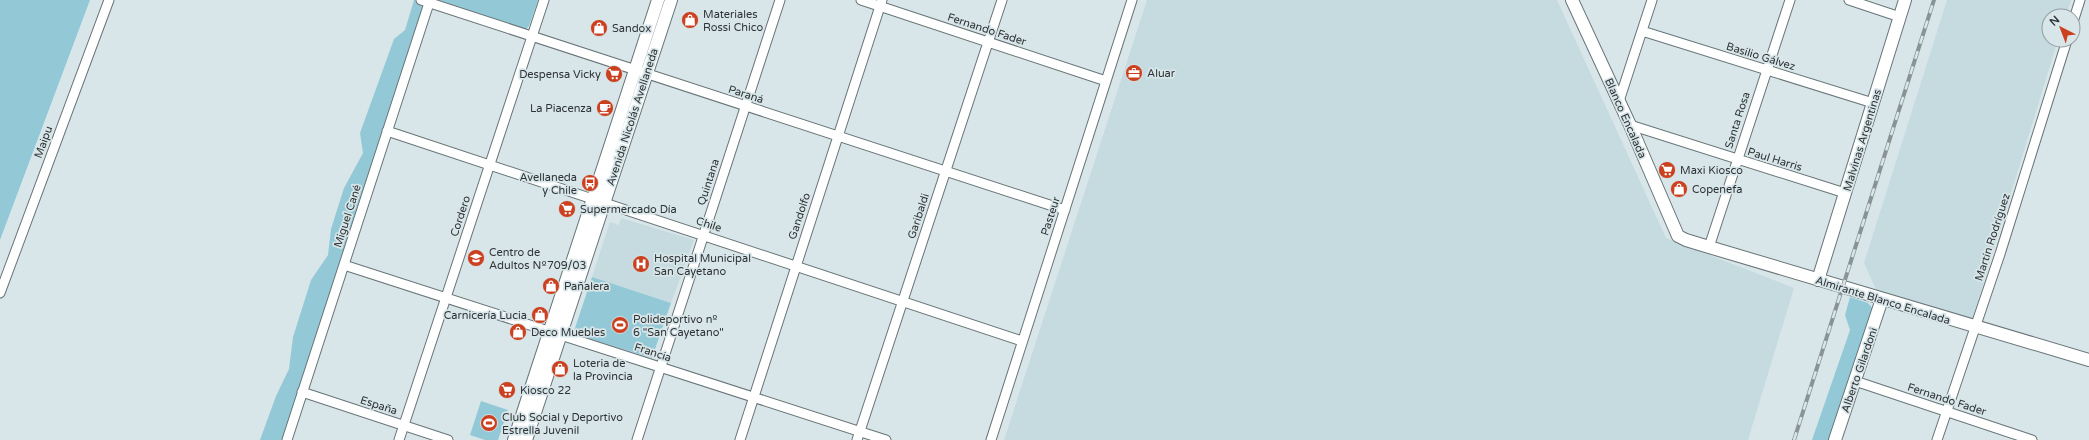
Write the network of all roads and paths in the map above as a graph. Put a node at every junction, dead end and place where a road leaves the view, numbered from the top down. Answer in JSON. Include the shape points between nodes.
{"nodes":[{"id":1,"x":109,"y":0,"type":"edge"},
{"id":2,"x":544,"y":0,"type":"edge"},
{"id":3,"x":658,"y":0,"type":"edge"},
{"id":4,"x":671,"y":0,"type":"edge"},
{"id":5,"x":780,"y":0,"type":"edge"},
{"id":6,"x":861,"y":0,"type":"edge"},
{"id":7,"x":1002,"y":0,"type":"edge"},
{"id":8,"x":1132,"y":0,"type":"edge"},
{"id":9,"x":1572,"y":0,"type":"edge"},
{"id":10,"x":1652,"y":0,"type":"edge"},
{"id":11,"x":1790,"y":0,"type":"edge"},
{"id":12,"x":1849,"y":0,"type":"edge"},
{"id":13,"x":1905,"y":0,"type":"edge"},
{"id":14,"x":427,"y":1,"type":"edge"},
{"id":15,"x":881,"y":3,"type":"edge"},
{"id":16,"x":1900,"y":17,"type":"junction"},
{"id":17,"x":1642,"y":31,"type":"junction"},
{"id":18,"x":532,"y":36,"type":"junction"},
{"id":19,"x":988,"y":42,"type":"junction"},
{"id":20,"x":2064,"y":48,"type":"edge"},
{"id":21,"x":1766,"y":70,"type":"junction"},
{"id":22,"x":641,"y":72,"type":"junction"},
{"id":23,"x":1106,"y":81,"type":"junction"},
{"id":24,"x":1619,"y":101,"type":"junction"},
{"id":25,"x":1873,"y":103,"type":"junction"},
{"id":26,"x":746,"y":106,"type":"junction"},
{"id":27,"x":1630,"y":125,"type":"junction"},
{"id":28,"x":388,"y":130,"type":"junction"},
{"id":29,"x":838,"y":136,"type":"junction"},
{"id":30,"x":1737,"y":159,"type":"junction"},
{"id":31,"x":490,"y":165,"type":"junction"},
{"id":32,"x":945,"y":172,"type":"junction"},
{"id":33,"x":1845,"y":193,"type":"junction"},
{"id":34,"x":598,"y":200,"type":"junction"},
{"id":35,"x":1064,"y":210,"type":"junction"},
{"id":36,"x":704,"y":236,"type":"junction"},
{"id":37,"x":1678,"y":236,"type":"joint"},
{"id":38,"x":1709,"y":247,"type":"junction"},
{"id":39,"x":344,"y":265,"type":"junction"},
{"id":40,"x":796,"y":266,"type":"junction"},
{"id":41,"x":1818,"y":280,"type":"junction"},
{"id":42,"x":0,"y":293,"type":"edge"},
{"id":43,"x":446,"y":298,"type":"junction"},
{"id":44,"x":1882,"y":299,"type":"junction"},
{"id":45,"x":903,"y":302,"type":"junction"},
{"id":46,"x":1975,"y":328,"type":"junction"},
{"id":47,"x":555,"y":333,"type":"junction"},
{"id":48,"x":1022,"y":341,"type":"junction"},
{"id":49,"x":2089,"y":360,"type":"edge"},
{"id":50,"x":661,"y":367,"type":"junction"},
{"id":51,"x":1855,"y":381,"type":"junction"},
{"id":52,"x":302,"y":392,"type":"junction"},
{"id":53,"x":754,"y":397,"type":"junction"},
{"id":54,"x":1946,"y":411,"type":"junction"},
{"id":55,"x":404,"y":426,"type":"junction"},
{"id":56,"x":859,"y":436,"type":"edge"},
{"id":57,"x":287,"y":440,"type":"edge"},
{"id":58,"x":399,"y":440,"type":"edge"},
{"id":59,"x":448,"y":440,"type":"edge"},
{"id":60,"x":514,"y":440,"type":"edge"},
{"id":61,"x":526,"y":440,"type":"edge"},
{"id":62,"x":637,"y":440,"type":"edge"},
{"id":63,"x":740,"y":440,"type":"edge"},
{"id":64,"x":886,"y":440,"type":"edge"},
{"id":65,"x":990,"y":440,"type":"edge"},
{"id":66,"x":1835,"y":440,"type":"edge"},
{"id":67,"x":1937,"y":440,"type":"edge"},
{"id":68,"x":2032,"y":440,"type":"edge"}],
"edges":[{"from":1,"to":42,"type":"street","name":"Maipu"},
{"from":2,"to":18,"type":"street","name":"Cordero"},
{"from":3,"to":22,"type":"street","name":"Avenida Nicolás Avellaneda"},
{"from":4,"to":22,"type":"street","name":"Avenida Nicolás Avellaneda"},
{"from":5,"to":26,"type":"street","name":"Quintana"},
{"from":6,"to":15,"type":"street","name":"Fernando Fader"},
{"from":7,"to":19,"type":"street","name":"Garibaldi"},
{"from":8,"to":23,"type":"street","name":"Pasteur"},
{"from":9,"to":24,"type":"street","name":"Blanco Encalada"},
{"from":10,"to":17,"type":"street"},
{"from":11,"to":21,"type":"street","name":"Santa Rosa"},
{"from":12,"to":16,"type":"street"},
{"from":13,"to":16,"type":"street","name":"Malvinas Argentinas"},
{"from":14,"to":18,"type":"street","name":"Paraná"},
{"from":14,"to":28,"type":"street","name":"Miguel Cané"},
{"from":15,"to":19,"type":"street","name":"Fernando Fader"},
{"from":15,"to":29,"type":"street","name":"Gandolfo"},
{"from":16,"to":25,"type":"street","name":"Malvinas Argentinas"},
{"from":17,"to":21,"type":"street","name":"Basilio Gálvez"},
{"from":17,"to":24,"type":"street"},
{"from":18,"to":22,"type":"street","name":"Paraná"},
{"from":18,"to":31,"type":"street","name":"Cordero"},
{"from":19,"to":23,"type":"street","name":"Fernando Fader"},
{"from":19,"to":32,"type":"street","name":"Garibaldi"},
{"from":20,"to":46,"type":"street","name":"Martín Rodríguez"},
{"from":21,"to":25,"type":"street","name":"Basilio Gálvez"},
{"from":21,"to":30,"type":"street","name":"Santa Rosa"},
{"from":22,"to":26,"type":"street","name":"Paraná"},
{"from":22,"to":34,"type":"street","name":"Avenida Nicolás Avellaneda"},
{"from":23,"to":35,"type":"street","name":"Pasteur"},
{"from":24,"to":27,"type":"street","name":"Blanco Encalada"},
{"from":25,"to":33,"type":"street","name":"Malvinas Argentinas"},
{"from":26,"to":29,"type":"street","name":"Paraná"},
{"from":26,"to":36,"type":"street","name":"Quintana"},
{"from":27,"to":30,"type":"street","name":"Paul Harris"},
{"from":27,"to":37,"type":"street","name":"Blanco Encalada"},
{"from":28,"to":31,"type":"street","name":"Chile"},
{"from":28,"to":39,"type":"street","name":"Miguel Cané"},
{"from":29,"to":32,"type":"street","name":"Paraná"},
{"from":29,"to":40,"type":"street","name":"Gandolfo"},
{"from":30,"to":33,"type":"street","name":"Paul Harris"},
{"from":30,"to":38,"type":"street","name":"Santa Rosa"},
{"from":31,"to":34,"type":"street","name":"Chile"},
{"from":31,"to":43,"type":"street","name":"Cordero"},
{"from":32,"to":35,"type":"street","name":"Paraná"},
{"from":32,"to":45,"type":"street","name":"Garibaldi"},
{"from":33,"to":41,"type":"street","name":"Malvinas Argentinas"},
{"from":34,"to":36,"type":"street","name":"Chile"},
{"from":34,"to":47,"type":"street","name":"Avenida Nicolás Avellaneda"},
{"from":35,"to":48,"type":"street","name":"Pasteur"},
{"from":36,"to":40,"type":"street","name":"Chile"},
{"from":36,"to":50,"type":"street","name":"Quintana"},
{"from":37,"to":38,"type":"street","name":"Almirante Blanco Encalada"},
{"from":38,"to":41,"type":"street","name":"Almirante Blanco Encalada"},
{"from":39,"to":43,"type":"street","name":"Francia"},
{"from":39,"to":52,"type":"street","name":"Miguel Cané"},
{"from":40,"to":45,"type":"street","name":"Chile"},
{"from":40,"to":53,"type":"street","name":"Gandolfo"},
{"from":41,"to":44,"type":"street","name":"Almirante Blanco Encalada"},
{"from":43,"to":47,"type":"street","name":"Francia"},
{"from":43,"to":55,"type":"street","name":"Cordero"},
{"from":44,"to":46,"type":"street","name":"Almirante Blanco Encalada"},
{"from":44,"to":51,"type":"street","name":"Alberto Gilardoni"},
{"from":45,"to":48,"type":"street","name":"Chile"},
{"from":45,"to":56,"type":"street","name":"Garibaldi"},
{"from":46,"to":49,"type":"street","name":"Almirante Blanco Encalada"},
{"from":46,"to":54,"type":"street","name":"Martín Rodríguez"},
{"from":47,"to":50,"type":"street","name":"Francia"},
{"from":47,"to":60,"type":"street","name":"Avenida Nicolás Avellaneda"},
{"from":47,"to":61,"type":"street","name":"Avenida Nicolás Avellaneda"},
{"from":48,"to":65,"type":"street","name":"Pasteur"},
{"from":50,"to":53,"type":"street","name":"Francia"},
{"from":50,"to":62,"type":"street","name":"Quintana"},
{"from":51,"to":54,"type":"street","name":"Fernando Fader"},
{"from":51,"to":66,"type":"street","name":"Alberto Gilardoni"},
{"from":52,"to":55,"type":"street","name":"España"},
{"from":52,"to":57,"type":"street","name":"Miguel Cané"},
{"from":53,"to":56,"type":"street","name":"Francia"},
{"from":53,"to":63,"type":"street","name":"Gandolfo"},
{"from":54,"to":67,"type":"street","name":"Martín Rodríguez"},
{"from":54,"to":68,"type":"street","name":"Fernando Fader"},
{"from":55,"to":58,"type":"street","name":"Cordero"},
{"from":55,"to":59,"type":"street","name":"España"},
{"from":56,"to":64,"type":"street","name":"Francia"}]}
